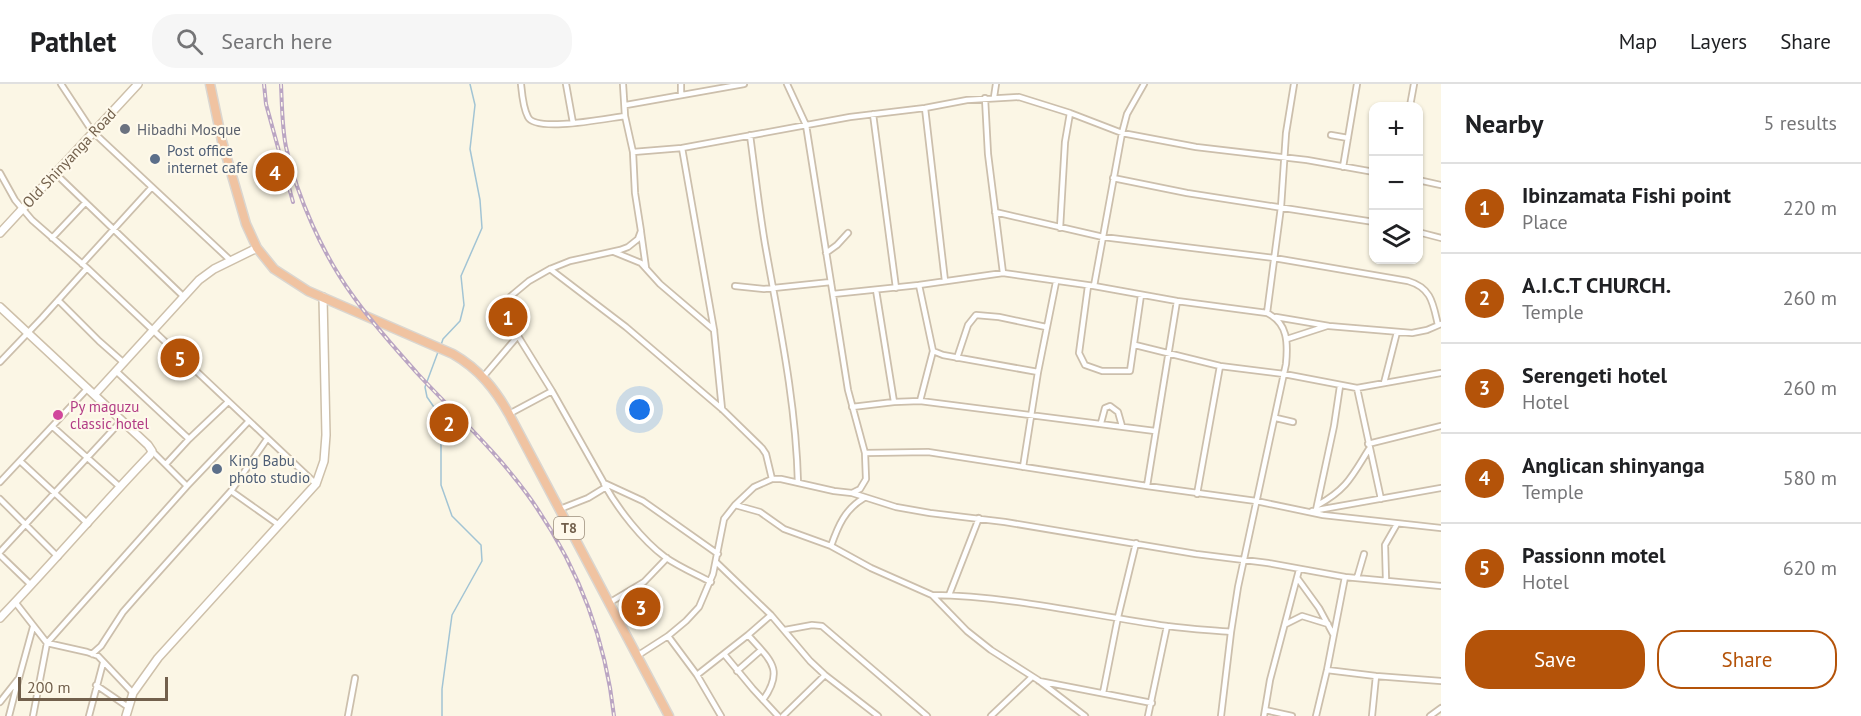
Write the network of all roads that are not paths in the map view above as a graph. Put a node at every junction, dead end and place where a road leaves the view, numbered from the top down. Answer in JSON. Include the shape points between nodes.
{"nodes":[{"id":1,"x":62,"y":84,"type":"edge"},
{"id":2,"x":138,"y":84,"type":"edge"},
{"id":3,"x":210,"y":84,"type":"edge"},
{"id":4,"x":521,"y":84,"type":"edge"},
{"id":5,"x":566,"y":84,"type":"edge"},
{"id":6,"x":623,"y":84,"type":"edge"},
{"id":7,"x":681,"y":84,"type":"edge"},
{"id":8,"x":744,"y":84,"type":"edge"},
{"id":9,"x":787,"y":84,"type":"edge"},
{"id":10,"x":996,"y":84,"type":"edge"},
{"id":11,"x":1144,"y":84,"type":"edge"},
{"id":12,"x":1294,"y":84,"type":"edge"},
{"id":13,"x":1357,"y":84,"type":"edge"},
{"id":14,"x":1414,"y":84,"type":"edge"},
{"id":15,"x":730,"y":85,"type":"edge"},
{"id":16,"x":681,"y":94,"type":"junction"},
{"id":17,"x":994,"y":97,"type":"junction"},
{"id":18,"x":985,"y":98,"type":"junction"},
{"id":19,"x":1411,"y":102,"type":"edge"},
{"id":20,"x":626,"y":105,"type":"junction"},
{"id":21,"x":925,"y":108,"type":"junction"},
{"id":22,"x":1070,"y":113,"type":"junction"},
{"id":23,"x":873,"y":114,"type":"junction"},
{"id":24,"x":625,"y":116,"type":"junction"},
{"id":25,"x":573,"y":123,"type":"junction"},
{"id":26,"x":806,"y":125,"type":"junction"},
{"id":27,"x":92,"y":131,"type":"junction"},
{"id":28,"x":1122,"y":133,"type":"junction"},
{"id":29,"x":750,"y":135,"type":"junction"},
{"id":30,"x":1331,"y":135,"type":"dead end"},
{"id":31,"x":1348,"y":138,"type":"junction"},
{"id":32,"x":682,"y":148,"type":"junction"},
{"id":33,"x":633,"y":153,"type":"junction"},
{"id":34,"x":1284,"y":159,"type":"junction"},
{"id":35,"x":1343,"y":167,"type":"junction"},
{"id":36,"x":1369,"y":171,"type":"edge"},
{"id":37,"x":0,"y":173,"type":"edge"},
{"id":38,"x":56,"y":174,"type":"junction"},
{"id":39,"x":1113,"y":178,"type":"junction"},
{"id":40,"x":1423,"y":181,"type":"edge"},
{"id":41,"x":1441,"y":185,"type":"edge"},
{"id":42,"x":152,"y":187,"type":"junction"},
{"id":43,"x":85,"y":203,"type":"junction"},
{"id":44,"x":1281,"y":207,"type":"junction"},
{"id":45,"x":22,"y":209,"type":"junction"},
{"id":46,"x":995,"y":212,"type":"junction"},
{"id":47,"x":1369,"y":221,"type":"edge"},
{"id":48,"x":1060,"y":228,"type":"junction"},
{"id":49,"x":112,"y":229,"type":"junction"},
{"id":50,"x":641,"y":231,"type":"junction"},
{"id":51,"x":0,"y":233,"type":"edge"},
{"id":52,"x":848,"y":233,"type":"dead end"},
{"id":53,"x":1423,"y":233,"type":"edge"},
{"id":54,"x":1103,"y":237,"type":"junction"},
{"id":55,"x":1441,"y":237,"type":"edge"},
{"id":56,"x":52,"y":238,"type":"junction"},
{"id":57,"x":257,"y":248,"type":"junction"},
{"id":58,"x":614,"y":252,"type":"junction"},
{"id":59,"x":826,"y":253,"type":"junction"},
{"id":60,"x":1274,"y":258,"type":"junction"},
{"id":61,"x":230,"y":260,"type":"junction"},
{"id":62,"x":84,"y":266,"type":"junction"},
{"id":63,"x":646,"y":268,"type":"junction"},
{"id":64,"x":550,"y":269,"type":"junction"},
{"id":65,"x":1003,"y":273,"type":"junction"},
{"id":66,"x":945,"y":281,"type":"junction"},
{"id":67,"x":831,"y":282,"type":"junction"},
{"id":68,"x":1056,"y":282,"type":"junction"},
{"id":69,"x":919,"y":285,"type":"junction"},
{"id":70,"x":1088,"y":285,"type":"junction"},
{"id":71,"x":735,"y":286,"type":"dead end"},
{"id":72,"x":1094,"y":286,"type":"junction"},
{"id":73,"x":774,"y":288,"type":"junction"},
{"id":74,"x":896,"y":288,"type":"junction"},
{"id":75,"x":876,"y":290,"type":"junction"},
{"id":76,"x":833,"y":294,"type":"junction"},
{"id":77,"x":1141,"y":295,"type":"junction"},
{"id":78,"x":183,"y":296,"type":"junction"},
{"id":79,"x":323,"y":297,"type":"junction"},
{"id":80,"x":58,"y":300,"type":"junction"},
{"id":81,"x":1178,"y":302,"type":"junction"},
{"id":82,"x":0,"y":307,"type":"edge"},
{"id":83,"x":1267,"y":313,"type":"junction"},
{"id":84,"x":1275,"y":317,"type":"junction"},
{"id":85,"x":1439,"y":325,"type":"edge"},
{"id":86,"x":1329,"y":326,"type":"junction"},
{"id":87,"x":1046,"y":327,"type":"junction"},
{"id":88,"x":153,"y":330,"type":"junction"},
{"id":89,"x":714,"y":330,"type":"junction"},
{"id":90,"x":1397,"y":332,"type":"junction"},
{"id":91,"x":28,"y":333,"type":"junction"},
{"id":92,"x":517,"y":336,"type":"junction"},
{"id":93,"x":1287,"y":339,"type":"junction"},
{"id":94,"x":1135,"y":345,"type":"junction"},
{"id":95,"x":933,"y":351,"type":"junction"},
{"id":96,"x":1169,"y":354,"type":"junction"},
{"id":97,"x":957,"y":358,"type":"junction"},
{"id":98,"x":0,"y":362,"type":"edge"},
{"id":99,"x":124,"y":363,"type":"junction"},
{"id":100,"x":1220,"y":366,"type":"junction"},
{"id":101,"x":116,"y":371,"type":"junction"},
{"id":102,"x":1038,"y":372,"type":"junction"},
{"id":103,"x":1284,"y":374,"type":"junction"},
{"id":104,"x":1441,"y":374,"type":"edge"},
{"id":105,"x":483,"y":376,"type":"junction"},
{"id":106,"x":1384,"y":383,"type":"junction"},
{"id":107,"x":1340,"y":386,"type":"junction"},
{"id":108,"x":88,"y":388,"type":"junction"},
{"id":109,"x":1357,"y":388,"type":"junction"},
{"id":110,"x":552,"y":391,"type":"junction"},
{"id":111,"x":95,"y":394,"type":"junction"},
{"id":112,"x":920,"y":401,"type":"junction"},
{"id":113,"x":228,"y":402,"type":"junction"},
{"id":114,"x":894,"y":402,"type":"junction"},
{"id":115,"x":852,"y":408,"type":"junction"},
{"id":116,"x":722,"y":409,"type":"junction"},
{"id":117,"x":509,"y":414,"type":"junction"},
{"id":118,"x":1031,"y":416,"type":"junction"},
{"id":119,"x":1276,"y":418,"type":"junction"},
{"id":120,"x":122,"y":420,"type":"junction"},
{"id":121,"x":248,"y":422,"type":"junction"},
{"id":122,"x":1293,"y":422,"type":"dead end"},
{"id":123,"x":1101,"y":423,"type":"junction"},
{"id":124,"x":1122,"y":426,"type":"junction"},
{"id":125,"x":1441,"y":426,"type":"edge"},
{"id":126,"x":53,"y":427,"type":"junction"},
{"id":127,"x":1155,"y":431,"type":"junction"},
{"id":128,"x":189,"y":439,"type":"junction"},
{"id":129,"x":267,"y":439,"type":"junction"},
{"id":130,"x":1368,"y":447,"type":"junction"},
{"id":131,"x":152,"y":451,"type":"junction"},
{"id":132,"x":865,"y":453,"type":"junction"},
{"id":133,"x":86,"y":458,"type":"junction"},
{"id":134,"x":20,"y":461,"type":"junction"},
{"id":135,"x":166,"y":464,"type":"junction"},
{"id":136,"x":1023,"y":467,"type":"junction"},
{"id":137,"x":771,"y":479,"type":"junction"},
{"id":138,"x":0,"y":482,"type":"edge"},
{"id":139,"x":798,"y":483,"type":"junction"},
{"id":140,"x":316,"y":484,"type":"junction"},
{"id":141,"x":605,"y":485,"type":"junction"},
{"id":142,"x":187,"y":486,"type":"junction"},
{"id":143,"x":1147,"y":486,"type":"junction"},
{"id":144,"x":120,"y":487,"type":"junction"},
{"id":145,"x":1441,"y":488,"type":"edge"},
{"id":146,"x":231,"y":491,"type":"junction"},
{"id":147,"x":54,"y":492,"type":"junction"},
{"id":148,"x":852,"y":493,"type":"junction"},
{"id":149,"x":1197,"y":494,"type":"junction"},
{"id":150,"x":864,"y":498,"type":"junction"},
{"id":151,"x":0,"y":499,"type":"edge"},
{"id":152,"x":1381,"y":499,"type":"junction"},
{"id":153,"x":1256,"y":501,"type":"junction"},
{"id":154,"x":735,"y":505,"type":"junction"},
{"id":155,"x":1317,"y":507,"type":"junction"},
{"id":156,"x":560,"y":510,"type":"junction"},
{"id":157,"x":1309,"y":512,"type":"junction"},
{"id":158,"x":979,"y":518,"type":"junction"},
{"id":159,"x":26,"y":524,"type":"junction"},
{"id":160,"x":88,"y":524,"type":"junction"},
{"id":161,"x":1397,"y":524,"type":"junction"},
{"id":162,"x":279,"y":525,"type":"junction"},
{"id":163,"x":1441,"y":528,"type":"edge"},
{"id":164,"x":1136,"y":543,"type":"junction"},
{"id":165,"x":831,"y":546,"type":"junction"},
{"id":166,"x":0,"y":553,"type":"edge"},
{"id":167,"x":718,"y":554,"type":"junction"},
{"id":168,"x":1364,"y":554,"type":"dead end"},
{"id":169,"x":58,"y":557,"type":"junction"},
{"id":170,"x":667,"y":558,"type":"junction"},
{"id":171,"x":1244,"y":561,"type":"junction"},
{"id":172,"x":716,"y":562,"type":"junction"},
{"id":173,"x":1299,"y":570,"type":"junction"},
{"id":174,"x":1345,"y":578,"type":"junction"},
{"id":175,"x":1357,"y":578,"type":"junction"},
{"id":176,"x":1298,"y":579,"type":"junction"},
{"id":177,"x":1386,"y":580,"type":"junction"},
{"id":178,"x":711,"y":582,"type":"junction"},
{"id":179,"x":30,"y":584,"type":"junction"},
{"id":180,"x":1441,"y":586,"type":"edge"},
{"id":181,"x":932,"y":595,"type":"junction"},
{"id":182,"x":949,"y":595,"type":"junction"},
{"id":183,"x":15,"y":602,"type":"junction"},
{"id":184,"x":609,"y":603,"type":"junction"},
{"id":185,"x":1,"y":614,"type":"edge"},
{"id":186,"x":771,"y":615,"type":"junction"},
{"id":187,"x":1118,"y":617,"type":"junction"},
{"id":188,"x":1286,"y":624,"type":"junction"},
{"id":189,"x":1329,"y":625,"type":"junction"},
{"id":190,"x":1167,"y":626,"type":"junction"},
{"id":191,"x":33,"y":627,"type":"junction"},
{"id":192,"x":785,"y":630,"type":"junction"},
{"id":193,"x":1231,"y":632,"type":"junction"},
{"id":194,"x":1333,"y":634,"type":"junction"},
{"id":195,"x":748,"y":635,"type":"junction"},
{"id":196,"x":668,"y":636,"type":"junction"},
{"id":197,"x":47,"y":643,"type":"junction"},
{"id":198,"x":761,"y":650,"type":"junction"},
{"id":199,"x":92,"y":654,"type":"junction"},
{"id":200,"x":724,"y":654,"type":"junction"},
{"id":201,"x":637,"y":656,"type":"junction"},
{"id":202,"x":103,"y":663,"type":"junction"},
{"id":203,"x":1328,"y":670,"type":"junction"},
{"id":204,"x":737,"y":671,"type":"junction"},
{"id":205,"x":697,"y":675,"type":"junction"},
{"id":206,"x":825,"y":675,"type":"junction"},
{"id":207,"x":1376,"y":676,"type":"junction"},
{"id":208,"x":19,"y":678,"type":"junction"},
{"id":209,"x":355,"y":678,"type":"dead end"},
{"id":210,"x":1035,"y":679,"type":"junction"},
{"id":211,"x":1441,"y":681,"type":"edge"},
{"id":212,"x":96,"y":685,"type":"junction"},
{"id":213,"x":134,"y":693,"type":"junction"},
{"id":214,"x":1103,"y":693,"type":"junction"},
{"id":215,"x":763,"y":700,"type":"junction"},
{"id":216,"x":0,"y":702,"type":"edge"},
{"id":217,"x":1152,"y":703,"type":"junction"},
{"id":218,"x":128,"y":707,"type":"junction"},
{"id":219,"x":1441,"y":708,"type":"edge"},
{"id":220,"x":1264,"y":713,"type":"edge"},
{"id":221,"x":1275,"y":714,"type":"edge"},
{"id":222,"x":9,"y":716,"type":"edge"},
{"id":223,"x":33,"y":716,"type":"edge"},
{"id":224,"x":89,"y":716,"type":"edge"},
{"id":225,"x":126,"y":716,"type":"edge"},
{"id":226,"x":348,"y":716,"type":"edge"},
{"id":227,"x":669,"y":716,"type":"edge"},
{"id":228,"x":721,"y":716,"type":"edge"},
{"id":229,"x":781,"y":716,"type":"edge"},
{"id":230,"x":878,"y":716,"type":"edge"},
{"id":231,"x":927,"y":716,"type":"edge"},
{"id":232,"x":991,"y":716,"type":"edge"},
{"id":233,"x":1085,"y":716,"type":"edge"},
{"id":234,"x":1148,"y":716,"type":"edge"},
{"id":235,"x":1221,"y":716,"type":"edge"},
{"id":236,"x":1292,"y":716,"type":"edge"},
{"id":237,"x":1316,"y":716,"type":"edge"},
{"id":238,"x":1372,"y":716,"type":"edge"},
{"id":239,"x":1430,"y":716,"type":"edge"}],
"edges":[{"from":1,"to":27,"type":"street"},
{"from":2,"to":27,"type":"street","name":"Old Shinyanga Road"},
{"from":3,"to":57,"type":"highway","number":"T8","via":[[224,148]]},
{"from":4,"to":25,"type":"street","via":[[528,118],[534,123]]},
{"from":5,"to":25,"type":"street"},
{"from":6,"to":20,"type":"street"},
{"from":7,"to":16,"type":"street"},
{"from":8,"to":15,"type":"street"},
{"from":9,"to":26,"type":"street"},
{"from":10,"to":17,"type":"street"},
{"from":11,"to":28,"type":"street","via":[[1127,114]]},
{"from":12,"to":34,"type":"street"},
{"from":13,"to":31,"type":"street"},
{"from":14,"to":19,"type":"street"},
{"from":15,"to":16,"type":"street"},
{"from":16,"to":20,"type":"street"},
{"from":17,"to":18,"type":"street"},
{"from":17,"to":22,"type":"street","via":[[1028,99]]},
{"from":18,"to":21,"type":"street"},
{"from":18,"to":46,"type":"street"},
{"from":20,"to":24,"type":"street"},
{"from":21,"to":23,"type":"street"},
{"from":21,"to":66,"type":"street"},
{"from":22,"to":28,"type":"street"},
{"from":22,"to":48,"type":"street"},
{"from":23,"to":26,"type":"street"},
{"from":23,"to":74,"type":"street"},
{"from":24,"to":25,"type":"street"},
{"from":24,"to":33,"type":"street"},
{"from":26,"to":29,"type":"street"},
{"from":26,"to":59,"type":"street"},
{"from":27,"to":38,"type":"street","name":"Old Shinyanga Road"},
{"from":27,"to":42,"type":"street"},
{"from":28,"to":34,"type":"street"},
{"from":28,"to":39,"type":"street"},
{"from":29,"to":32,"type":"street"},
{"from":29,"to":73,"type":"street"},
{"from":30,"to":31,"type":"street"},
{"from":31,"to":35,"type":"street"},
{"from":32,"to":33,"type":"street"},
{"from":32,"to":89,"type":"street"},
{"from":33,"to":50,"type":"street"},
{"from":34,"to":35,"type":"street"},
{"from":34,"to":44,"type":"street"},
{"from":35,"to":36,"type":"street"},
{"from":37,"to":45,"type":"street"},
{"from":38,"to":43,"type":"street"},
{"from":38,"to":45,"type":"street","name":"Old Shinyanga Road"},
{"from":39,"to":44,"type":"street"},
{"from":39,"to":54,"type":"street"},
{"from":40,"to":41,"type":"street"},
{"from":42,"to":49,"type":"street"},
{"from":42,"to":61,"type":"street"},
{"from":43,"to":49,"type":"street"},
{"from":43,"to":56,"type":"street"},
{"from":44,"to":47,"type":"street"},
{"from":44,"to":60,"type":"street"},
{"from":45,"to":51,"type":"street","name":"Old Shinyanga Road"},
{"from":45,"to":56,"type":"street"},
{"from":46,"to":48,"type":"street"},
{"from":46,"to":65,"type":"street"},
{"from":48,"to":54,"type":"street"},
{"from":49,"to":62,"type":"street"},
{"from":49,"to":78,"type":"street"},
{"from":50,"to":58,"type":"street","via":[[634,243]]},
{"from":50,"to":63,"type":"street"},
{"from":52,"to":59,"type":"street"},
{"from":53,"to":55,"type":"street"},
{"from":54,"to":60,"type":"street"},
{"from":54,"to":72,"type":"street"},
{"from":56,"to":62,"type":"street"},
{"from":57,"to":61,"type":"street"},
{"from":57,"to":79,"type":"highway","number":"T8","via":[[281,275]]},
{"from":58,"to":63,"type":"street"},
{"from":58,"to":64,"type":"street"},
{"from":59,"to":67,"type":"street"},
{"from":60,"to":83,"type":"street"},
{"from":60,"to":85,"type":"street","via":[[1419,284],[1431,299]]},
{"from":61,"to":78,"type":"street"},
{"from":62,"to":80,"type":"street"},
{"from":62,"to":88,"type":"street"},
{"from":63,"to":89,"type":"street"},
{"from":64,"to":92,"type":"street","via":[[529,281],[505,304],[505,315]]},
{"from":64,"to":116,"type":"street"},
{"from":65,"to":66,"type":"street"},
{"from":65,"to":68,"type":"street"},
{"from":66,"to":69,"type":"street"},
{"from":67,"to":73,"type":"street"},
{"from":67,"to":76,"type":"street"},
{"from":68,"to":70,"type":"street"},
{"from":68,"to":87,"type":"street"},
{"from":69,"to":74,"type":"street"},
{"from":69,"to":95,"type":"street"},
{"from":70,"to":72,"type":"street"},
{"from":70,"to":94,"type":"street","via":[[1079,353],[1085,365],[1102,371],[1129,372]]},
{"from":71,"to":73,"type":"street"},
{"from":72,"to":77,"type":"street"},
{"from":73,"to":139,"type":"street","via":[[793,407]]},
{"from":74,"to":75,"type":"street"},
{"from":75,"to":76,"type":"street"},
{"from":75,"to":114,"type":"street"},
{"from":76,"to":115,"type":"street"},
{"from":77,"to":81,"type":"street"},
{"from":77,"to":94,"type":"street"},
{"from":78,"to":88,"type":"street"},
{"from":79,"to":105,"type":"highway","number":"T8","via":[[453,354]]},
{"from":79,"to":140,"type":"street","via":[[326,435],[324,461]]},
{"from":80,"to":91,"type":"street"},
{"from":80,"to":99,"type":"street"},
{"from":81,"to":83,"type":"street"},
{"from":81,"to":96,"type":"street"},
{"from":82,"to":91,"type":"street"},
{"from":83,"to":84,"type":"street"},
{"from":84,"to":86,"type":"street"},
{"from":84,"to":93,"type":"street"},
{"from":85,"to":90,"type":"street","via":[[1419,332]]},
{"from":86,"to":90,"type":"street"},
{"from":86,"to":93,"type":"street"},
{"from":87,"to":97,"type":"street","via":[[976,315],[968,325]]},
{"from":87,"to":102,"type":"street"},
{"from":88,"to":99,"type":"street"},
{"from":88,"to":113,"type":"street"},
{"from":89,"to":116,"type":"street"},
{"from":90,"to":106,"type":"street"},
{"from":91,"to":98,"type":"street"},
{"from":91,"to":108,"type":"street"},
{"from":92,"to":105,"type":"street"},
{"from":92,"to":110,"type":"street"},
{"from":93,"to":103,"type":"street"},
{"from":94,"to":96,"type":"street"},
{"from":95,"to":97,"type":"street"},
{"from":95,"to":112,"type":"street"},
{"from":96,"to":100,"type":"street"},
{"from":96,"to":127,"type":"street"},
{"from":97,"to":102,"type":"street"},
{"from":99,"to":101,"type":"street"},
{"from":100,"to":103,"type":"street"},
{"from":100,"to":149,"type":"street"},
{"from":101,"to":111,"type":"street"},
{"from":101,"to":128,"type":"street"},
{"from":102,"to":118,"type":"street"},
{"from":103,"to":107,"type":"street"},
{"from":103,"to":119,"type":"street"},
{"from":104,"to":106,"type":"street"},
{"from":105,"to":117,"type":"highway","number":"T8"},
{"from":106,"to":109,"type":"street"},
{"from":107,"to":109,"type":"street"},
{"from":107,"to":155,"type":"street"},
{"from":108,"to":111,"type":"street"},
{"from":108,"to":126,"type":"street"},
{"from":109,"to":130,"type":"street"},
{"from":110,"to":117,"type":"street"},
{"from":110,"to":141,"type":"street"},
{"from":111,"to":120,"type":"street"},
{"from":112,"to":114,"type":"street"},
{"from":112,"to":118,"type":"street"},
{"from":113,"to":121,"type":"street"},
{"from":113,"to":128,"type":"street"},
{"from":114,"to":115,"type":"street"},
{"from":115,"to":132,"type":"street"},
{"from":116,"to":137,"type":"street","via":[[762,448]]},
{"from":117,"to":156,"type":"highway","number":"T8"},
{"from":118,"to":123,"type":"street"},
{"from":118,"to":136,"type":"street"},
{"from":119,"to":122,"type":"street"},
{"from":119,"to":153,"type":"street"},
{"from":120,"to":131,"type":"street"},
{"from":120,"to":133,"type":"street"},
{"from":121,"to":129,"type":"street"},
{"from":121,"to":142,"type":"street"},
{"from":123,"to":124,"type":"street"},
{"from":123,"to":124,"type":"street","via":[[1105,408],[1110,406],[1118,412]]},
{"from":124,"to":127,"type":"street"},
{"from":125,"to":130,"type":"street"},
{"from":126,"to":133,"type":"street"},
{"from":126,"to":134,"type":"street"},
{"from":127,"to":143,"type":"street"},
{"from":128,"to":135,"type":"street"},
{"from":129,"to":140,"type":"street"},
{"from":129,"to":146,"type":"street"},
{"from":130,"to":152,"type":"street"},
{"from":130,"to":155,"type":"street","via":[[1344,487]]},
{"from":131,"to":135,"type":"street"},
{"from":131,"to":144,"type":"street"},
{"from":132,"to":136,"type":"street","via":[[928,452]]},
{"from":132,"to":148,"type":"street","via":[[866,479]]},
{"from":133,"to":144,"type":"street"},
{"from":133,"to":147,"type":"street"},
{"from":134,"to":138,"type":"street"},
{"from":134,"to":147,"type":"street"},
{"from":135,"to":142,"type":"street"},
{"from":136,"to":143,"type":"street"},
{"from":137,"to":139,"type":"street"},
{"from":137,"to":154,"type":"street","via":[[754,487]]},
{"from":139,"to":148,"type":"street"},
{"from":140,"to":162,"type":"street"},
{"from":141,"to":156,"type":"street","via":[[588,498]]},
{"from":141,"to":167,"type":"street","via":[[643,501]]},
{"from":141,"to":170,"type":"street","via":[[622,512]]},
{"from":142,"to":197,"type":"street"},
{"from":143,"to":149,"type":"street"},
{"from":144,"to":160,"type":"street"},
{"from":145,"to":152,"type":"street"},
{"from":146,"to":162,"type":"street"},
{"from":146,"to":199,"type":"street"},
{"from":147,"to":159,"type":"street"},
{"from":147,"to":160,"type":"street"},
{"from":148,"to":150,"type":"street"},
{"from":149,"to":153,"type":"street"},
{"from":150,"to":158,"type":"street","via":[[896,507]]},
{"from":150,"to":165,"type":"street","via":[[842,518]]},
{"from":151,"to":159,"type":"street"},
{"from":152,"to":155,"type":"street"},
{"from":153,"to":157,"type":"street"},
{"from":153,"to":171,"type":"street"},
{"from":154,"to":165,"type":"street","via":[[757,511],[784,528]]},
{"from":154,"to":167,"type":"street","via":[[722,525]]},
{"from":155,"to":157,"type":"street"},
{"from":156,"to":184,"type":"highway","number":"T8"},
{"from":157,"to":161,"type":"street"},
{"from":158,"to":164,"type":"street"},
{"from":158,"to":182,"type":"street"},
{"from":159,"to":166,"type":"street"},
{"from":159,"to":169,"type":"street"},
{"from":160,"to":169,"type":"street"},
{"from":161,"to":163,"type":"street"},
{"from":161,"to":177,"type":"street","via":[[1385,545]]},
{"from":162,"to":213,"type":"street","via":[[176,636]]},
{"from":164,"to":171,"type":"street"},
{"from":164,"to":187,"type":"street"},
{"from":165,"to":181,"type":"street"},
{"from":166,"to":179,"type":"street"},
{"from":167,"to":172,"type":"street"},
{"from":168,"to":175,"type":"street"},
{"from":169,"to":179,"type":"street"},
{"from":170,"to":178,"type":"street"},
{"from":170,"to":184,"type":"street","via":[[644,582]]},
{"from":171,"to":173,"type":"street"},
{"from":171,"to":193,"type":"street"},
{"from":172,"to":178,"type":"street"},
{"from":172,"to":186,"type":"street"},
{"from":173,"to":174,"type":"street"},
{"from":173,"to":176,"type":"street"},
{"from":174,"to":175,"type":"street"},
{"from":174,"to":194,"type":"street"},
{"from":175,"to":177,"type":"street"},
{"from":176,"to":188,"type":"street"},
{"from":176,"to":189,"type":"street"},
{"from":177,"to":180,"type":"street"},
{"from":178,"to":196,"type":"street","via":[[694,613]]},
{"from":179,"to":183,"type":"street"},
{"from":181,"to":182,"type":"street"},
{"from":181,"to":210,"type":"street","via":[[967,631]]},
{"from":182,"to":187,"type":"street"},
{"from":183,"to":185,"type":"street"},
{"from":183,"to":191,"type":"street"},
{"from":184,"to":201,"type":"highway","number":"T8"},
{"from":186,"to":192,"type":"street"},
{"from":186,"to":195,"type":"street"},
{"from":187,"to":190,"type":"street"},
{"from":187,"to":214,"type":"street"},
{"from":188,"to":189,"type":"street","via":[[1302,616]]},
{"from":188,"to":220,"type":"street"},
{"from":189,"to":194,"type":"street"},
{"from":190,"to":193,"type":"street"},
{"from":190,"to":217,"type":"street"},
{"from":191,"to":197,"type":"street"},
{"from":191,"to":208,"type":"street"},
{"from":192,"to":206,"type":"street"},
{"from":192,"to":231,"type":"street","via":[[822,626]]},
{"from":193,"to":235,"type":"street"},
{"from":194,"to":203,"type":"street"},
{"from":195,"to":198,"type":"street"},
{"from":195,"to":200,"type":"street"},
{"from":196,"to":201,"type":"street"},
{"from":196,"to":205,"type":"street"},
{"from":197,"to":199,"type":"street"},
{"from":197,"to":223,"type":"street"},
{"from":198,"to":204,"type":"street"},
{"from":198,"to":215,"type":"street","via":[[775,674]]},
{"from":199,"to":202,"type":"street"},
{"from":200,"to":204,"type":"street"},
{"from":200,"to":205,"type":"street"},
{"from":201,"to":227,"type":"highway","number":"T8"},
{"from":202,"to":212,"type":"street"},
{"from":202,"to":213,"type":"street"},
{"from":203,"to":207,"type":"street"},
{"from":203,"to":237,"type":"street"},
{"from":204,"to":215,"type":"street"},
{"from":205,"to":228,"type":"street"},
{"from":206,"to":229,"type":"street"},
{"from":206,"to":230,"type":"street"},
{"from":207,"to":211,"type":"street"},
{"from":207,"to":238,"type":"street"},
{"from":208,"to":216,"type":"street"},
{"from":208,"to":222,"type":"street"},
{"from":209,"to":226,"type":"street"},
{"from":210,"to":214,"type":"street"},
{"from":210,"to":232,"type":"street"},
{"from":210,"to":233,"type":"street"},
{"from":212,"to":218,"type":"street"},
{"from":212,"to":224,"type":"street"},
{"from":213,"to":218,"type":"street"},
{"from":214,"to":217,"type":"street"},
{"from":215,"to":229,"type":"street"},
{"from":217,"to":234,"type":"street"},
{"from":218,"to":225,"type":"street"},
{"from":219,"to":239,"type":"street"},
{"from":220,"to":221,"type":"street"},
{"from":221,"to":236,"type":"street"}]}
